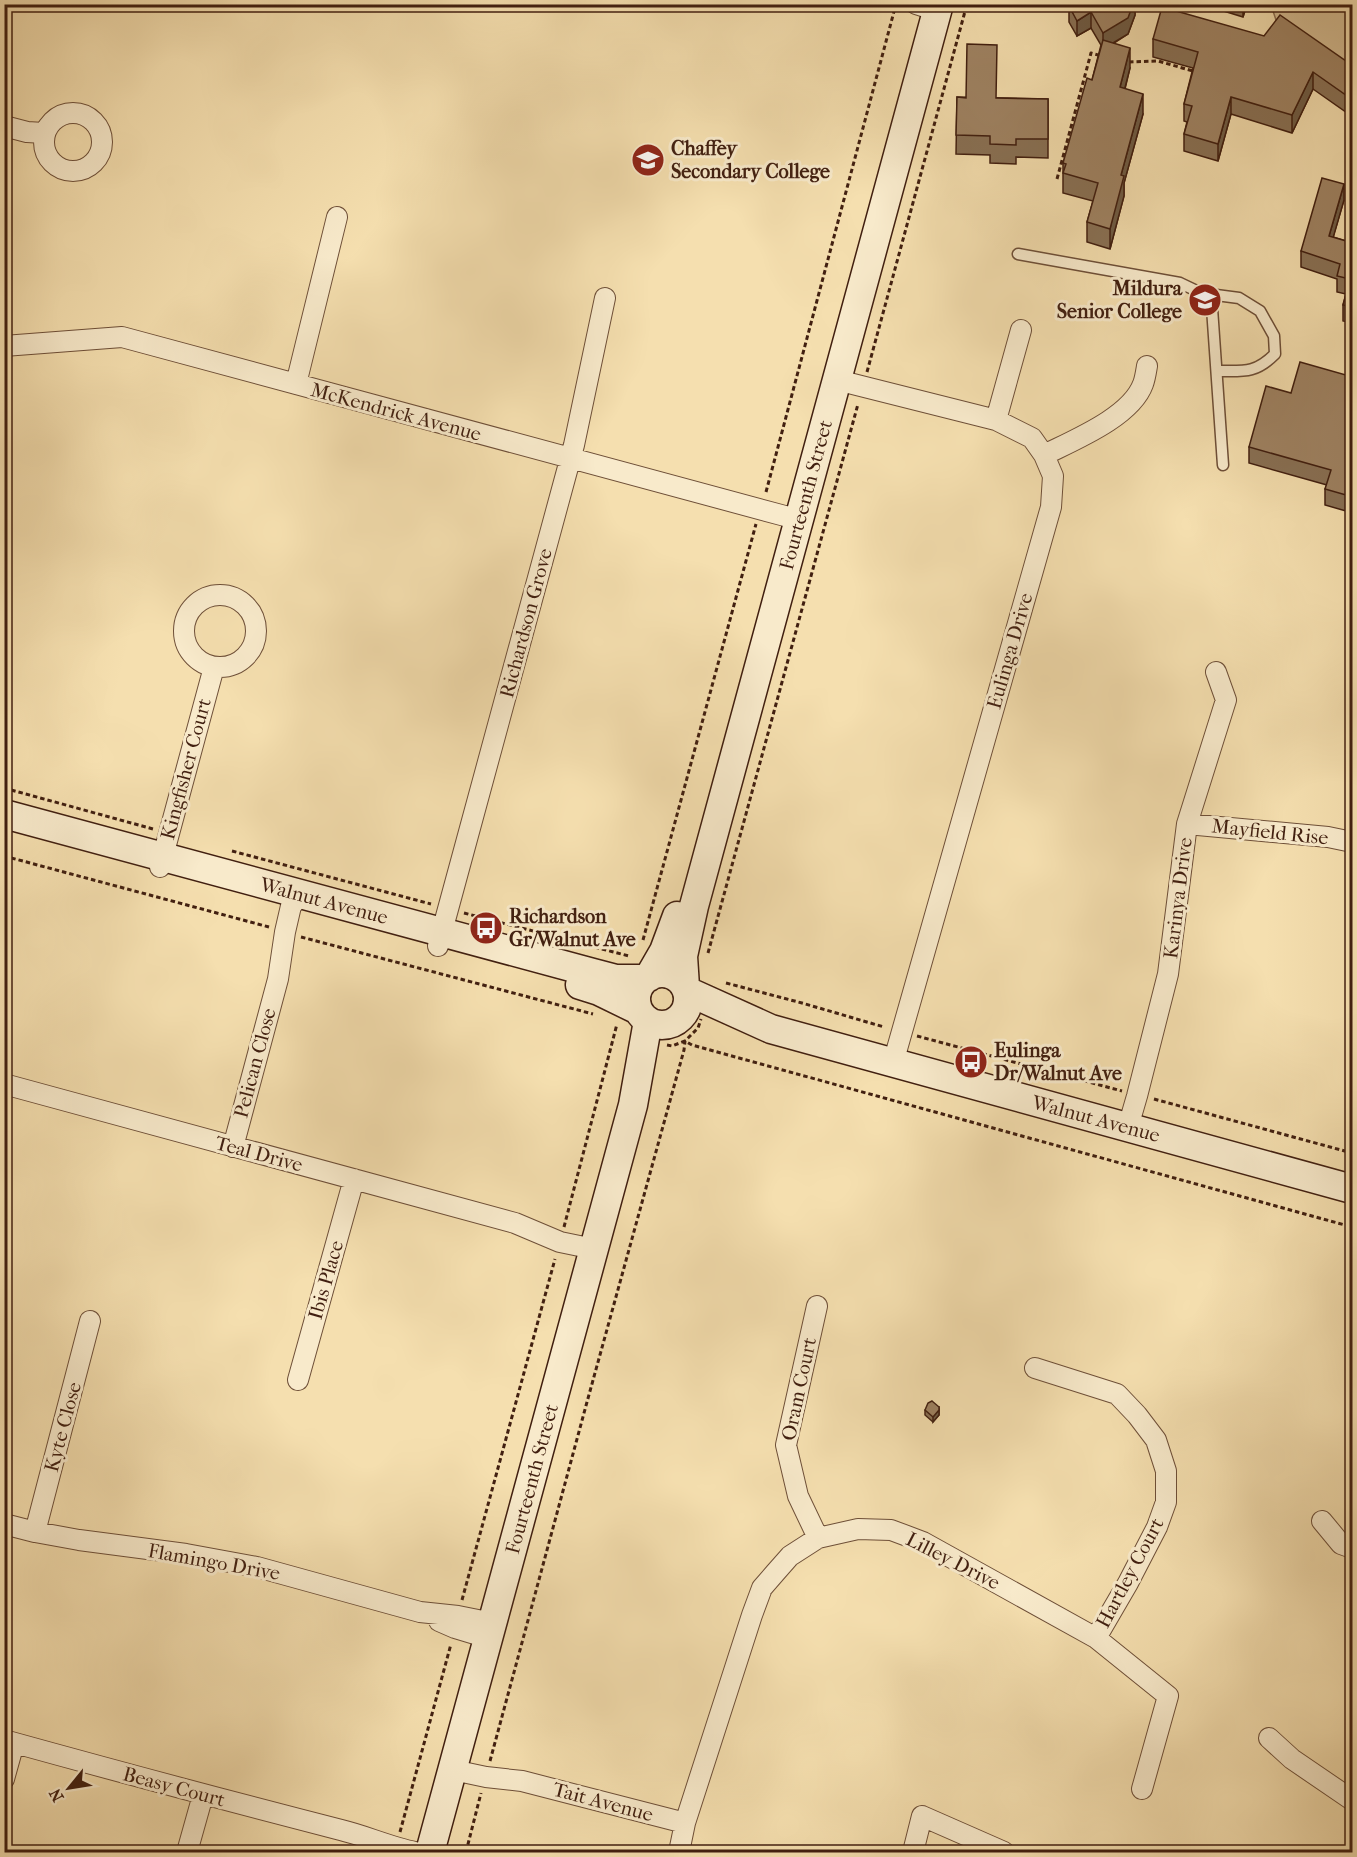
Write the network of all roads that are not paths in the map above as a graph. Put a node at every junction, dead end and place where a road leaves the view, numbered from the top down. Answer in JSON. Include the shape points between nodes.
{"nodes":[{"id":1,"x":923,"y":6,"type":"edge"},
{"id":2,"x":4,"y":126,"type":"edge"},
{"id":3,"x":44,"y":133,"type":"dead end"},
{"id":4,"x":337,"y":217,"type":"dead end"},
{"id":5,"x":1018,"y":254,"type":"dead end"},
{"id":6,"x":1201,"y":293,"type":"junction"},
{"id":7,"x":605,"y":298,"type":"dead end"},
{"id":8,"x":1021,"y":330,"type":"dead end"},
{"id":9,"x":4,"y":346,"type":"edge"},
{"id":10,"x":1147,"y":366,"type":"dead end"},
{"id":11,"x":1216,"y":371,"type":"junction"},
{"id":12,"x":296,"y":384,"type":"junction"},
{"id":13,"x":850,"y":384,"type":"junction"},
{"id":14,"x":996,"y":420,"type":"junction"},
{"id":15,"x":1044,"y":455,"type":"junction"},
{"id":16,"x":570,"y":459,"type":"junction"},
{"id":17,"x":1223,"y":465,"type":"dead end"},
{"id":18,"x":772,"y":513,"type":"junction"},
{"id":19,"x":214,"y":667,"type":"dead end"},
{"id":20,"x":1216,"y":672,"type":"dead end"},
{"id":21,"x":4,"y":814,"type":"edge"},
{"id":22,"x":1187,"y":824,"type":"junction"},
{"id":23,"x":4,"y":828,"type":"edge"},
{"id":24,"x":1353,"y":842,"type":"edge"},
{"id":25,"x":163,"y":853,"type":"junction"},
{"id":26,"x":295,"y":916,"type":"junction"},
{"id":27,"x":443,"y":929,"type":"junction"},
{"id":28,"x":649,"y":966,"type":"junction"},
{"id":29,"x":686,"y":989,"type":"junction"},
{"id":30,"x":660,"y":1028,"type":"junction"},
{"id":31,"x":771,"y":1029,"type":"junction"},
{"id":32,"x":893,"y":1063,"type":"junction"},
{"id":33,"x":4,"y":1084,"type":"edge"},
{"id":34,"x":1128,"y":1127,"type":"junction"},
{"id":35,"x":232,"y":1147,"type":"junction"},
{"id":36,"x":354,"y":1179,"type":"junction"},
{"id":37,"x":1353,"y":1189,"type":"edge"},
{"id":38,"x":595,"y":1243,"type":"junction"},
{"id":39,"x":817,"y":1306,"type":"dead end"},
{"id":40,"x":90,"y":1321,"type":"dead end"},
{"id":41,"x":1035,"y":1368,"type":"dead end"},
{"id":42,"x":298,"y":1380,"type":"dead end"},
{"id":43,"x":1322,"y":1521,"type":"dead end"},
{"id":44,"x":4,"y":1524,"type":"edge"},
{"id":45,"x":35,"y":1532,"type":"junction"},
{"id":46,"x":818,"y":1538,"type":"junction"},
{"id":47,"x":1353,"y":1548,"type":"edge"},
{"id":48,"x":490,"y":1630,"type":"junction"},
{"id":49,"x":1096,"y":1638,"type":"junction"},
{"id":50,"x":1269,"y":1738,"type":"dead end"},
{"id":51,"x":9,"y":1741,"type":"edge"},
{"id":52,"x":454,"y":1764,"type":"junction"},
{"id":53,"x":4,"y":1779,"type":"edge"},
{"id":54,"x":1142,"y":1789,"type":"dead end"},
{"id":55,"x":203,"y":1795,"type":"junction"},
{"id":56,"x":1353,"y":1800,"type":"edge"},
{"id":57,"x":685,"y":1823,"type":"junction"},
{"id":58,"x":345,"y":1831,"type":"junction"},
{"id":59,"x":426,"y":1849,"type":"edge"},
{"id":60,"x":187,"y":1852,"type":"edge"},
{"id":61,"x":679,"y":1852,"type":"edge"},
{"id":62,"x":913,"y":1852,"type":"edge"},
{"id":63,"x":1004,"y":1852,"type":"edge"}],
"edges":[{"from":1,"to":13,"type":"street","name":"Fourteenth Street"},
{"from":1,"to":18,"type":"street","name":"Fourteenth Street"},
{"from":2,"to":3,"type":"street"},
{"from":4,"to":12,"type":"street"},
{"from":5,"to":6,"type":"lane","via":[[1180,284]]},
{"from":6,"to":11,"type":"lane","via":[[1212,309]]},
{"from":6,"to":11,"type":"lane","via":[[1239,298],[1260,311],[1274,336],[1275,354],[1265,365],[1250,371]]},
{"from":7,"to":16,"type":"street","name":"Richardson Grove"},
{"from":8,"to":14,"type":"street"},
{"from":9,"to":12,"type":"street","name":"McKendrick Avenue","via":[[122,337]]},
{"from":10,"to":15,"type":"street","via":[[1142,386],[1120,412]]},
{"from":11,"to":17,"type":"lane"},
{"from":12,"to":16,"type":"street","name":"McKendrick Avenue"},
{"from":13,"to":14,"type":"street","name":"Eulinga Drive"},
{"from":13,"to":29,"type":"street","name":"Fourteenth Street","via":[[694,906],[683,956]]},
{"from":14,"to":15,"type":"street","name":"Eulinga Drive","via":[[1032,438]]},
{"from":15,"to":32,"type":"street","name":"Eulinga Drive","via":[[1053,476],[1051,507]]},
{"from":16,"to":18,"type":"street","name":"McKendrick Avenue"},
{"from":16,"to":27,"type":"street","name":"Richardson Grove"},
{"from":18,"to":28,"type":"street","name":"Fourteenth Street","via":[[677,918]]},
{"from":19,"to":25,"type":"street","name":"Kingfisher Court"},
{"from":20,"to":22,"type":"street","name":"Karinya Drive","via":[[1226,700]]},
{"from":21,"to":25,"type":"street","name":"Walnut Avenue"},
{"from":22,"to":24,"type":"street","name":"Mayfield Rise"},
{"from":22,"to":34,"type":"street","name":"Karinya Drive","via":[[1168,974]]},
{"from":23,"to":25,"type":"street","name":"Walnut Avenue"},
{"from":25,"to":26,"type":"street","name":"Walnut Avenue"},
{"from":26,"to":27,"type":"street","name":"Walnut Avenue"},
{"from":26,"to":35,"type":"street","name":"Pelican Close"},
{"from":27,"to":28,"type":"street","name":"Walnut Avenue","via":[[616,979]]},
{"from":27,"to":30,"type":"street","name":"Walnut Avenue","via":[[599,991]]},
{"from":28,"to":29,"type":"street","name":"Walnut Avenue","via":[[657,974],[674,976]]},
{"from":28,"to":30,"type":"street","name":"Fourteenth Street","via":[[636,1002]]},
{"from":29,"to":30,"type":"street","name":"Fourteenth Street","via":[[688,1006]]},
{"from":29,"to":31,"type":"street","name":"Walnut Avenue"},
{"from":30,"to":31,"type":"street","name":"Walnut Avenue","via":[[693,1017]]},
{"from":30,"to":38,"type":"street","name":"Fourteenth Street","via":[[633,1105]]},
{"from":31,"to":32,"type":"street","name":"Walnut Avenue"},
{"from":32,"to":34,"type":"street","name":"Walnut Avenue"},
{"from":33,"to":35,"type":"street","name":"Teal Drive"},
{"from":34,"to":37,"type":"street","name":"Walnut Avenue"},
{"from":35,"to":36,"type":"street","name":"Teal Drive"},
{"from":36,"to":38,"type":"street","name":"Teal Drive"},
{"from":36,"to":42,"type":"street","name":"Ibis Place"},
{"from":38,"to":48,"type":"street","name":"Fourteenth Street"},
{"from":39,"to":46,"type":"street","name":"Oram Court","via":[[786,1445],[798,1496]]},
{"from":40,"to":45,"type":"street","name":"Kyte Close"},
{"from":41,"to":49,"type":"street","name":"Hartley Court","via":[[1117,1394],[1156,1440],[1166,1471],[1166,1502],[1157,1527]]},
{"from":43,"to":47,"type":"street","via":[[1341,1544]]},
{"from":44,"to":45,"type":"street","name":"Flamingo Drive"},
{"from":45,"to":48,"type":"street","name":"Flamingo Drive","via":[[257,1567]]},
{"from":46,"to":49,"type":"street","name":"Lilley Drive","via":[[858,1529],[891,1530],[923,1542]]},
{"from":46,"to":57,"type":"street","name":"Lilley Drive","via":[[790,1556],[762,1588]]},
{"from":48,"to":52,"type":"street","name":"Fourteenth Street"},
{"from":49,"to":54,"type":"street","name":"Lilley Drive","via":[[1168,1696]]},
{"from":50,"to":56,"type":"street","via":[[1292,1759]]},
{"from":51,"to":53,"type":"street"},
{"from":51,"to":55,"type":"street","name":"Beasy Court"},
{"from":52,"to":57,"type":"street","name":"Tait Avenue"},
{"from":52,"to":59,"type":"street","name":"Fourteenth Street"},
{"from":55,"to":58,"type":"street","name":"Beasy Court"},
{"from":55,"to":60,"type":"street"},
{"from":57,"to":61,"type":"street","name":"Lilley Drive"},
{"from":58,"to":59,"type":"street","name":"Beasy Court","via":[[395,1848]]},
{"from":58,"to":59,"type":"street","name":"Beasy Court","via":[[398,1836]]},
{"from":62,"to":63,"type":"street","via":[[922,1816]]}]}
